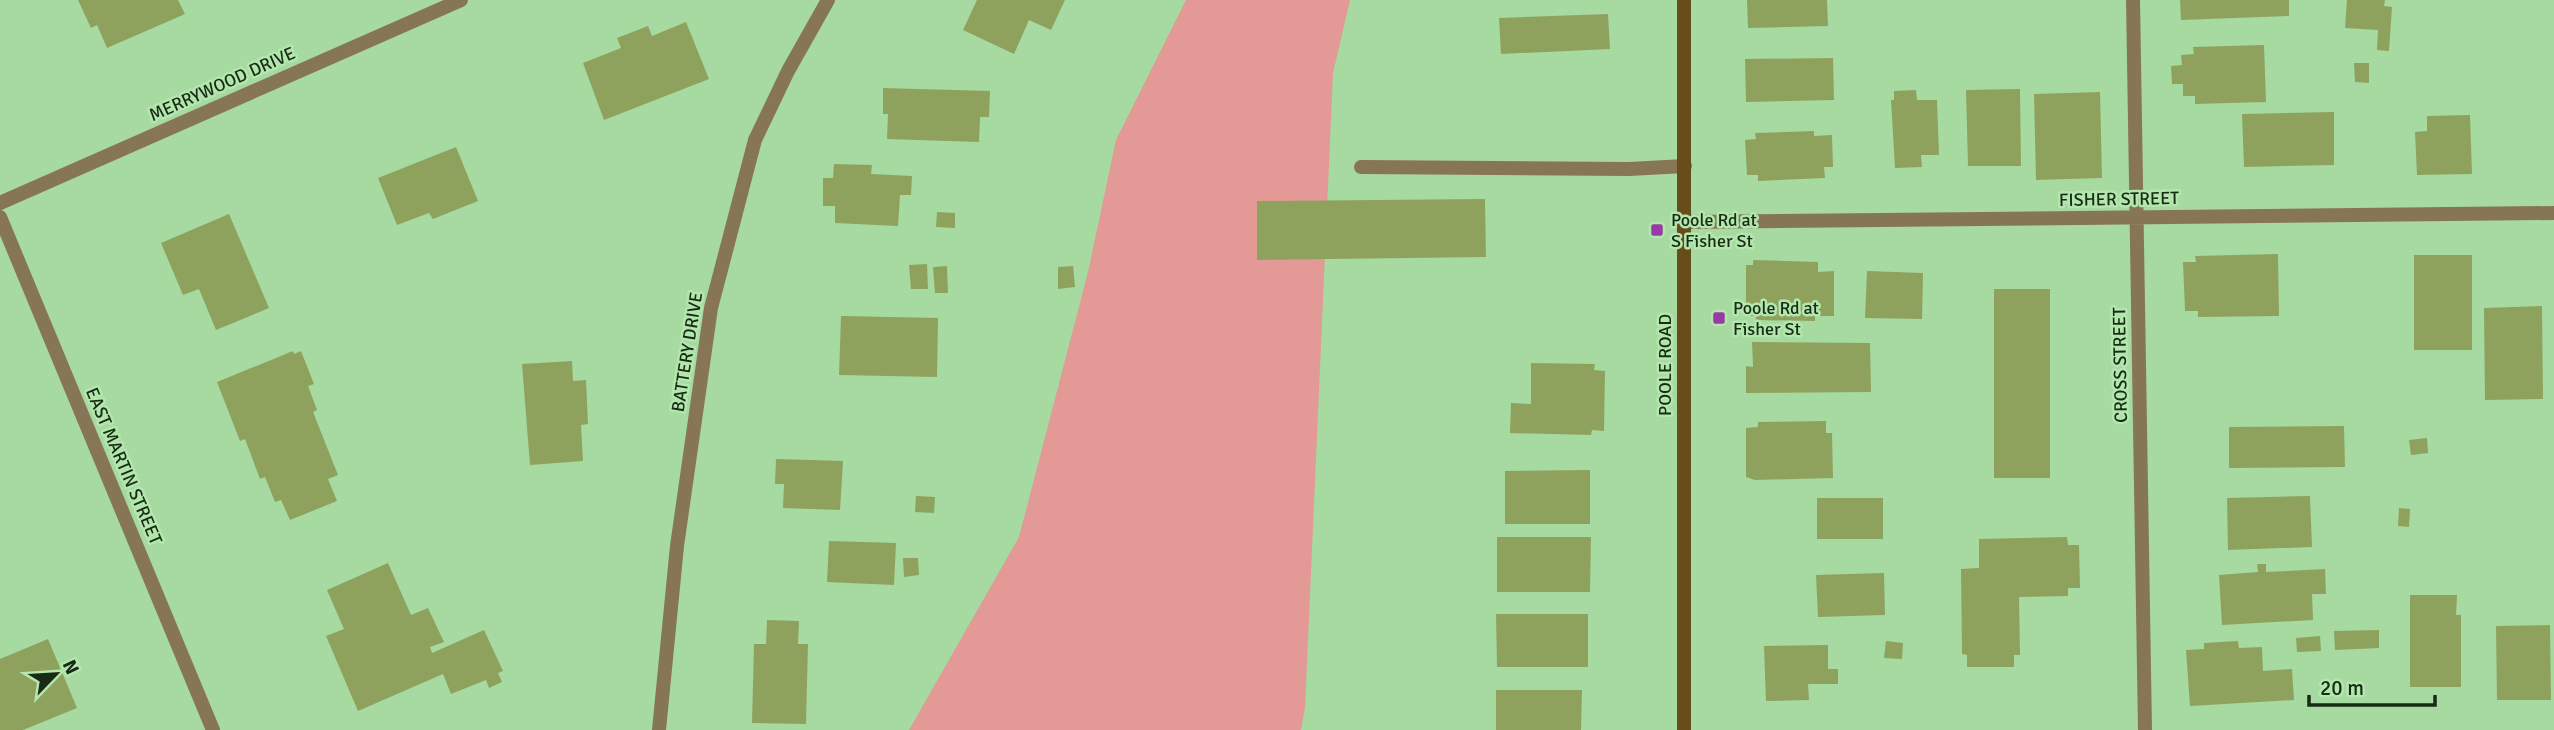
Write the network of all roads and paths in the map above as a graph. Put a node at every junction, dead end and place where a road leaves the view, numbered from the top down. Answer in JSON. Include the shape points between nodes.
{"nodes":[{"id":1,"x":461,"y":0,"type":"edge"},
{"id":2,"x":828,"y":0,"type":"edge"},
{"id":3,"x":1684,"y":0,"type":"edge"},
{"id":4,"x":2133,"y":0,"type":"edge"},
{"id":5,"x":1685,"y":166,"type":"junction"},
{"id":6,"x":1361,"y":167,"type":"dead end"},
{"id":7,"x":0,"y":203,"type":"edge"},
{"id":8,"x":2554,"y":213,"type":"edge"},
{"id":9,"x":0,"y":217,"type":"edge"},
{"id":10,"x":2137,"y":219,"type":"junction"},
{"id":11,"x":1685,"y":222,"type":"junction"},
{"id":12,"x":213,"y":730,"type":"edge"},
{"id":13,"x":659,"y":730,"type":"edge"},
{"id":14,"x":1684,"y":730,"type":"edge"},
{"id":15,"x":2145,"y":730,"type":"edge"}],
"edges":[{"from":1,"to":7,"type":"street","name":"MERRYWOOD DRIVE"},
{"from":2,"to":13,"type":"street","name":"BATTERY DRIVE","via":[[755,140],[712,308],[677,546]]},
{"from":3,"to":5,"type":"main road","name":"POOLE ROAD"},
{"from":4,"to":10,"type":"street","name":"CROSS STREET"},
{"from":5,"to":6,"type":"street"},
{"from":5,"to":11,"type":"main road","name":"POOLE ROAD"},
{"from":8,"to":10,"type":"street","name":"FISHER STREET"},
{"from":9,"to":12,"type":"street","name":"EAST MARTIN STREET"},
{"from":10,"to":11,"type":"street","name":"FISHER STREET"},
{"from":10,"to":15,"type":"street","name":"CROSS STREET"},
{"from":11,"to":14,"type":"main road","name":"POOLE ROAD"}]}
